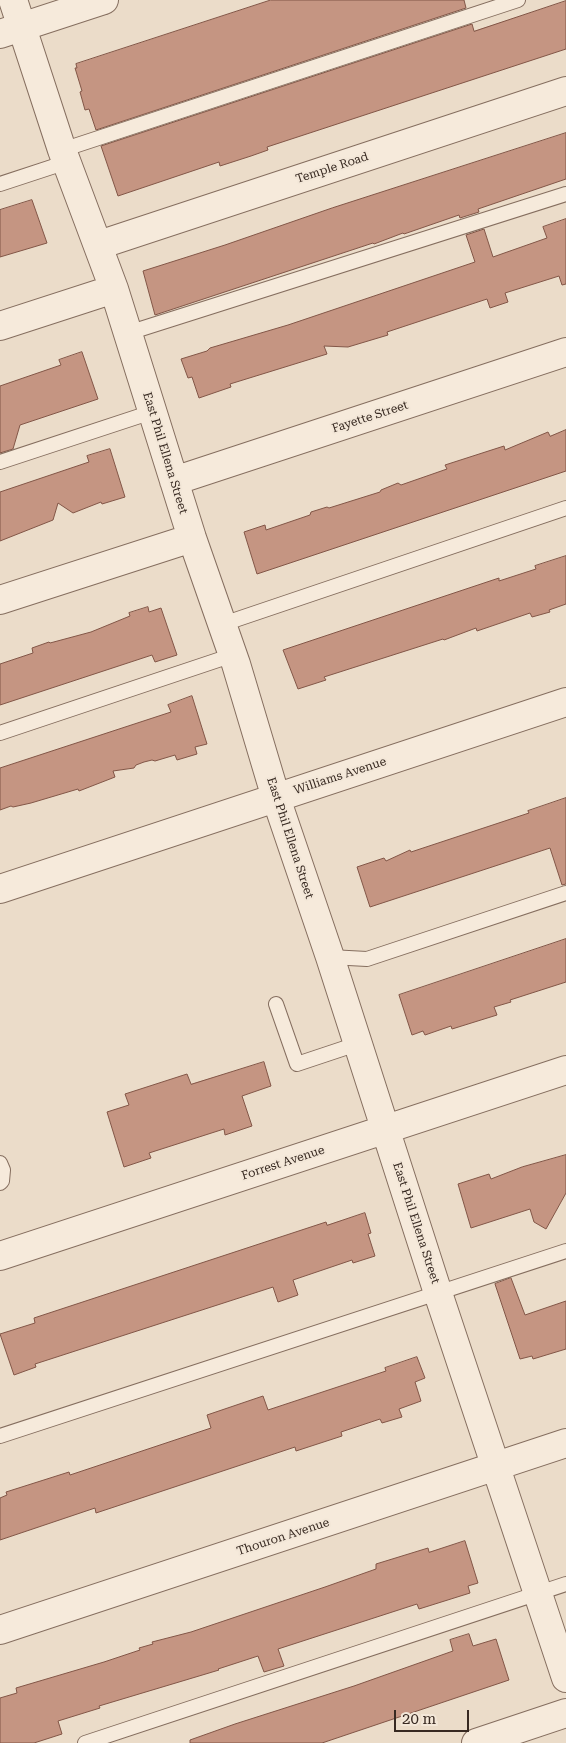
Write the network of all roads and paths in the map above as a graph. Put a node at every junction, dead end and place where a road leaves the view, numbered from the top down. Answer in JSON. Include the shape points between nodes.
{"nodes":[{"id":1,"x":13,"y":0,"type":"edge"},
{"id":2,"x":104,"y":0,"type":"edge"},
{"id":3,"x":518,"y":0,"type":"edge"},
{"id":4,"x":11,"y":31,"type":"edge"},
{"id":5,"x":566,"y":91,"type":"edge"},
{"id":6,"x":64,"y":156,"type":"junction"},
{"id":7,"x":0,"y":184,"type":"edge"},
{"id":8,"x":566,"y":194,"type":"edge"},
{"id":9,"x":99,"y":245,"type":"junction"},
{"id":10,"x":114,"y":289,"type":"junction"},
{"id":11,"x":0,"y":326,"type":"edge"},
{"id":12,"x":128,"y":333,"type":"junction"},
{"id":13,"x":566,"y":352,"type":"edge"},
{"id":14,"x":152,"y":412,"type":"junction"},
{"id":15,"x":0,"y":462,"type":"edge"},
{"id":16,"x":174,"y":481,"type":"junction"},
{"id":17,"x":566,"y":508,"type":"edge"},
{"id":18,"x":192,"y":538,"type":"junction"},
{"id":19,"x":0,"y":600,"type":"edge"},
{"id":20,"x":223,"y":624,"type":"junction"},
{"id":21,"x":234,"y":655,"type":"junction"},
{"id":22,"x":566,"y":702,"type":"edge"},
{"id":23,"x":0,"y":733,"type":"edge"},
{"id":24,"x":276,"y":798,"type":"junction"},
{"id":25,"x":0,"y":889,"type":"edge"},
{"id":26,"x":566,"y":893,"type":"edge"},
{"id":27,"x":330,"y":957,"type":"junction"},
{"id":28,"x":276,"y":1004,"type":"dead end"},
{"id":29,"x":357,"y":1044,"type":"junction"},
{"id":30,"x":566,"y":1070,"type":"edge"},
{"id":31,"x":385,"y":1129,"type":"junction"},
{"id":32,"x":0,"y":1163,"type":"edge"},
{"id":33,"x":0,"y":1183,"type":"edge"},
{"id":34,"x":566,"y":1251,"type":"edge"},
{"id":35,"x":0,"y":1256,"type":"edge"},
{"id":36,"x":438,"y":1293,"type":"junction"},
{"id":37,"x":0,"y":1436,"type":"edge"},
{"id":38,"x":566,"y":1443,"type":"edge"},
{"id":39,"x":496,"y":1466,"type":"junction"},
{"id":40,"x":566,"y":1584,"type":"edge"},
{"id":41,"x":538,"y":1594,"type":"junction"},
{"id":42,"x":0,"y":1630,"type":"edge"},
{"id":43,"x":566,"y":1678,"type":"edge"},
{"id":44,"x":566,"y":1713,"type":"edge"},
{"id":45,"x":85,"y":1743,"type":"edge"},
{"id":46,"x":476,"y":1743,"type":"edge"}],
"edges":[{"from":1,"to":4,"type":"street","name":"East Phil Ellena Street"},
{"from":2,"to":4,"type":"street"},
{"from":3,"to":6,"type":"lane"},
{"from":4,"to":6,"type":"street","name":"East Phil Ellena Street"},
{"from":5,"to":9,"type":"street","name":"Temple Road"},
{"from":6,"to":7,"type":"lane"},
{"from":6,"to":9,"type":"street","name":"East Phil Ellena Street"},
{"from":8,"to":12,"type":"lane"},
{"from":9,"to":10,"type":"street","name":"East Phil Ellena Street"},
{"from":10,"to":11,"type":"street"},
{"from":10,"to":12,"type":"street","name":"East Phil Ellena Street"},
{"from":12,"to":14,"type":"street","name":"East Phil Ellena Street"},
{"from":13,"to":16,"type":"street","name":"Fayette Street"},
{"from":14,"to":15,"type":"lane"},
{"from":14,"to":16,"type":"street","name":"East Phil Ellena Street"},
{"from":16,"to":18,"type":"street","name":"East Phil Ellena Street"},
{"from":17,"to":20,"type":"lane"},
{"from":18,"to":19,"type":"street"},
{"from":18,"to":20,"type":"street","name":"East Phil Ellena Street"},
{"from":20,"to":21,"type":"street","name":"East Phil Ellena Street"},
{"from":21,"to":23,"type":"lane"},
{"from":21,"to":24,"type":"street","name":"East Phil Ellena Street"},
{"from":22,"to":24,"type":"street","name":"Williams Avenue"},
{"from":24,"to":25,"type":"street","name":"Williams Avenue"},
{"from":24,"to":27,"type":"street","name":"East Phil Ellena Street"},
{"from":26,"to":27,"type":"lane","via":[[367,959]]},
{"from":27,"to":29,"type":"street","name":"East Phil Ellena Street"},
{"from":28,"to":29,"type":"lane","via":[[297,1064]]},
{"from":29,"to":31,"type":"street","name":"East Phil Ellena Street"},
{"from":30,"to":31,"type":"street","name":"Forrest Avenue"},
{"from":31,"to":35,"type":"street","name":"Forrest Avenue"},
{"from":31,"to":36,"type":"street","name":"East Phil Ellena Street"},
{"from":32,"to":33,"type":"lane"},
{"from":34,"to":36,"type":"lane"},
{"from":36,"to":37,"type":"lane"},
{"from":36,"to":39,"type":"street","name":"East Phil Ellena Street"},
{"from":38,"to":39,"type":"street","name":"Thouron Avenue"},
{"from":39,"to":41,"type":"street","name":"East Phil Ellena Street"},
{"from":39,"to":42,"type":"street","name":"Thouron Avenue"},
{"from":40,"to":41,"type":"lane"},
{"from":41,"to":43,"type":"street","name":"East Phil Ellena Street"},
{"from":41,"to":45,"type":"lane"},
{"from":44,"to":46,"type":"street"}]}
